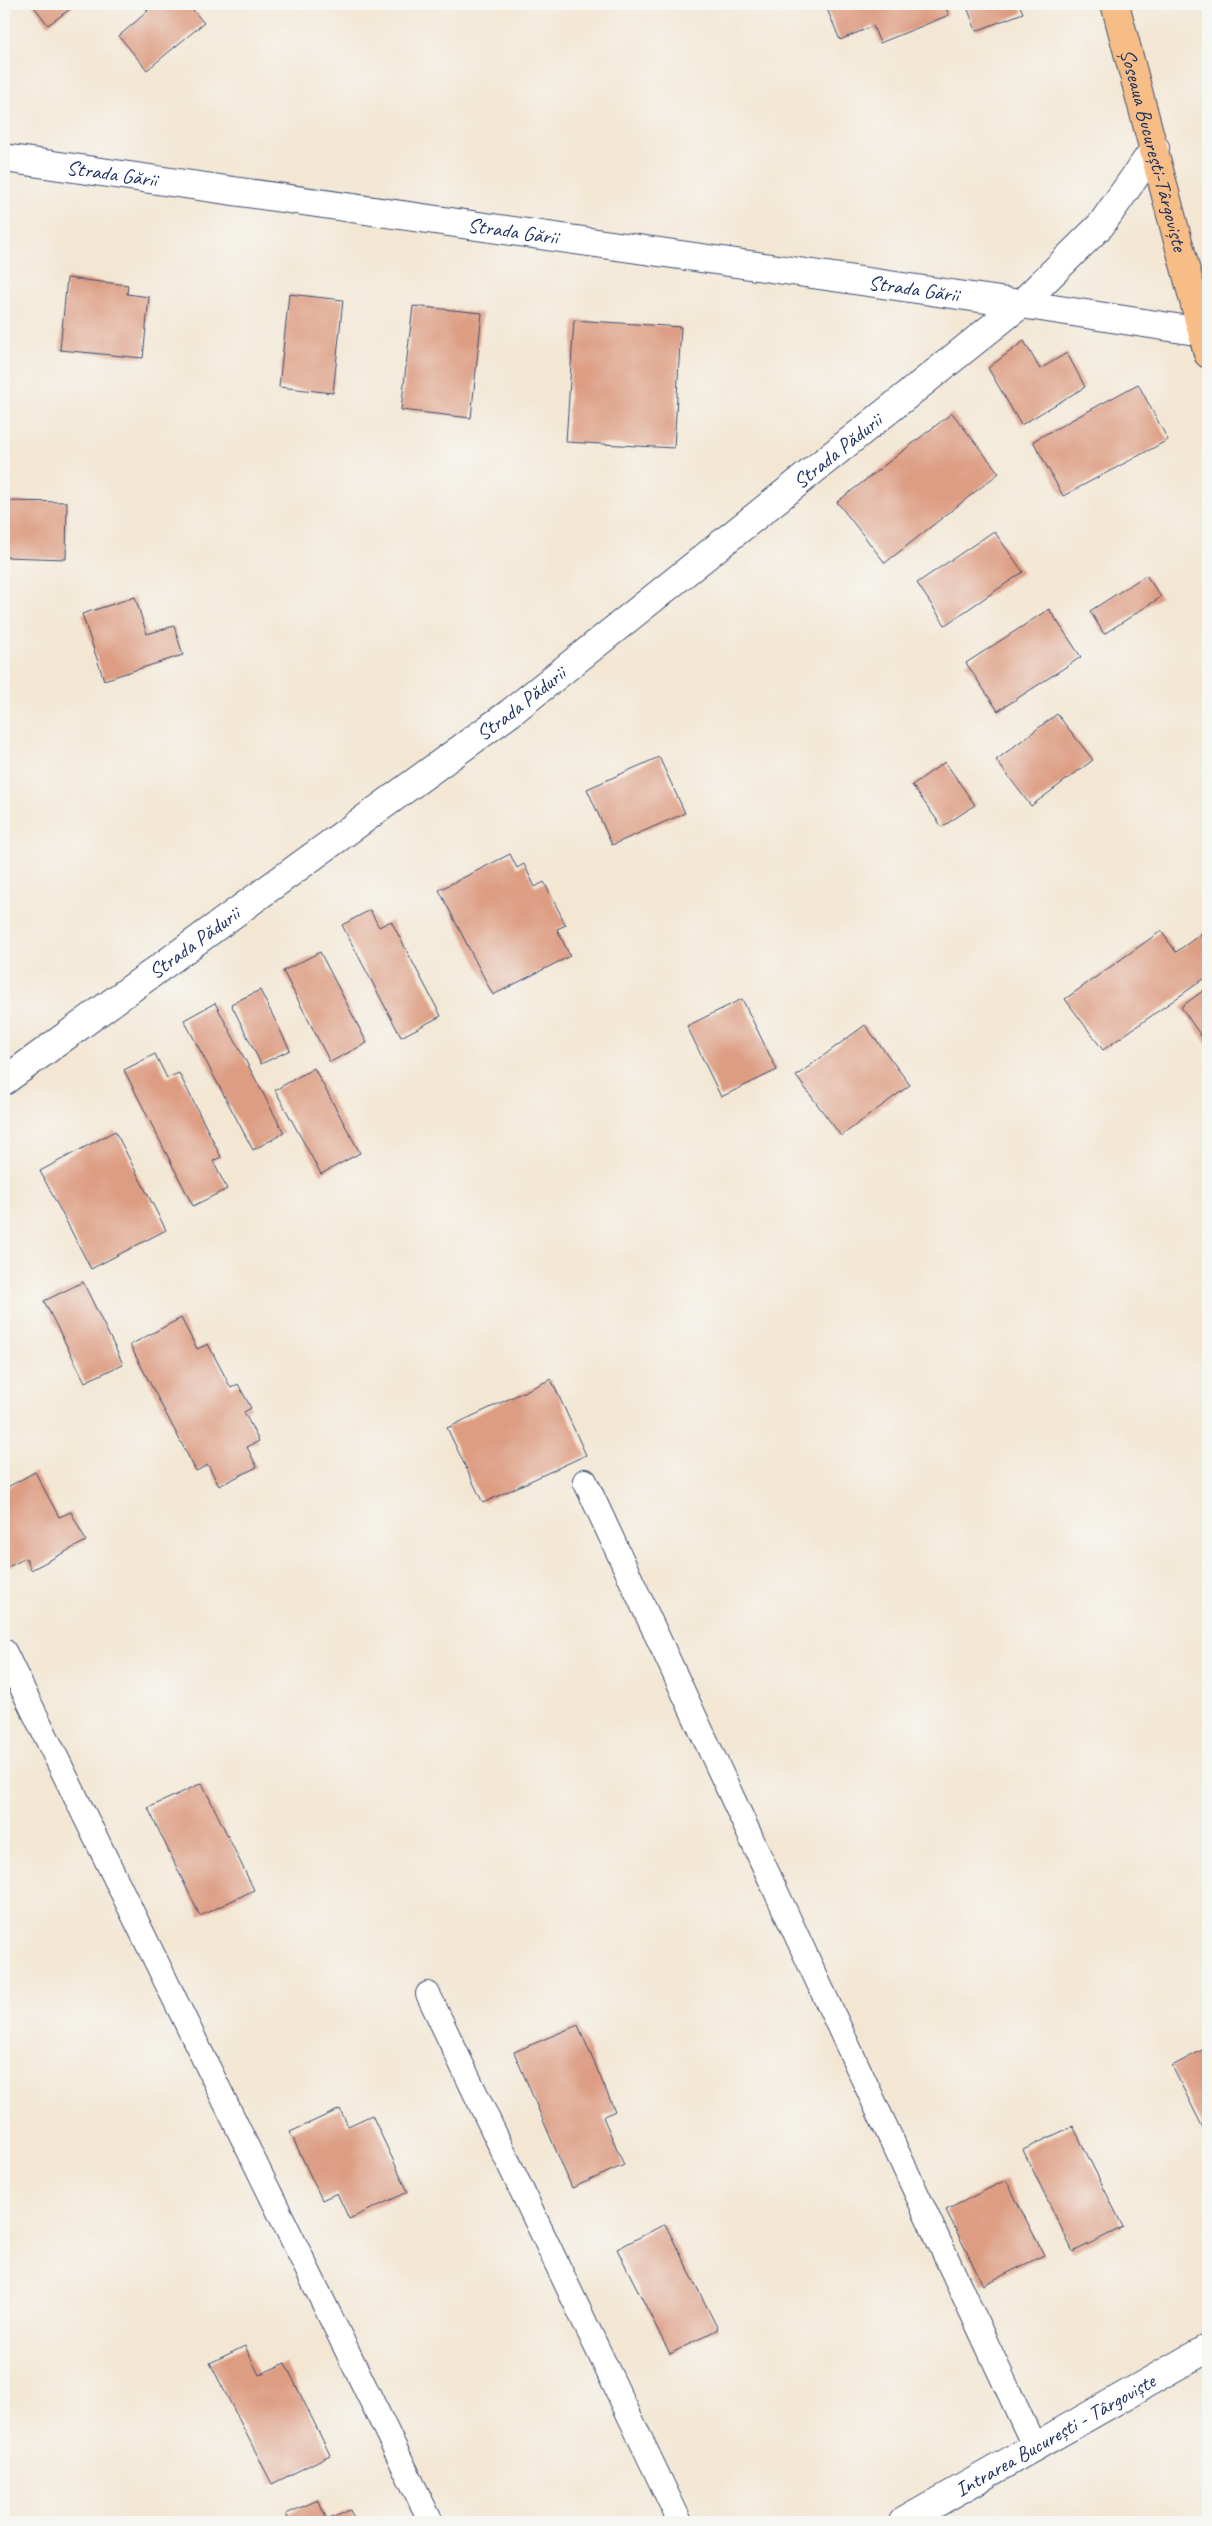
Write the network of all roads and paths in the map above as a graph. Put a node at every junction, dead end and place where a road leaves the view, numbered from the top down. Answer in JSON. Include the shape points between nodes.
{"nodes":[{"id":1,"x":1115,"y":4,"type":"edge"},
{"id":2,"x":1155,"y":148,"type":"junction"},
{"id":3,"x":4,"y":158,"type":"edge"},
{"id":4,"x":1022,"y":304,"type":"junction"},
{"id":5,"x":1205,"y":343,"type":"edge"},
{"id":6,"x":4,"y":1082,"type":"edge"},
{"id":7,"x":585,"y":1481,"type":"dead end"},
{"id":8,"x":4,"y":1651,"type":"edge"},
{"id":9,"x":428,"y":1994,"type":"dead end"},
{"id":10,"x":1208,"y":2348,"type":"edge"},
{"id":11,"x":1034,"y":2446,"type":"junction"},
{"id":12,"x":432,"y":2522,"type":"edge"},
{"id":13,"x":680,"y":2522,"type":"edge"},
{"id":14,"x":903,"y":2522,"type":"edge"}],
"edges":[{"from":1,"to":2,"type":"main road","name":"Șoseaua București-Târgoviște"},
{"from":2,"to":4,"type":"street","name":"Strada Pădurii","via":[[1101,225]]},
{"from":2,"to":5,"type":"main road","name":"Șoseaua București-Târgoviște"},
{"from":3,"to":4,"type":"street","name":"Strada Gării"},
{"from":4,"to":5,"type":"street","name":"Strada Gării"},
{"from":4,"to":6,"type":"street","name":"Strada Pădurii","via":[[510,713]]},
{"from":7,"to":11,"type":"lane"},
{"from":8,"to":12,"type":"lane"},
{"from":9,"to":13,"type":"lane"},
{"from":10,"to":11,"type":"street","name":"Intrarea București - Târgoviște"},
{"from":11,"to":14,"type":"street","name":"Intrarea București - Târgoviște"}]}
